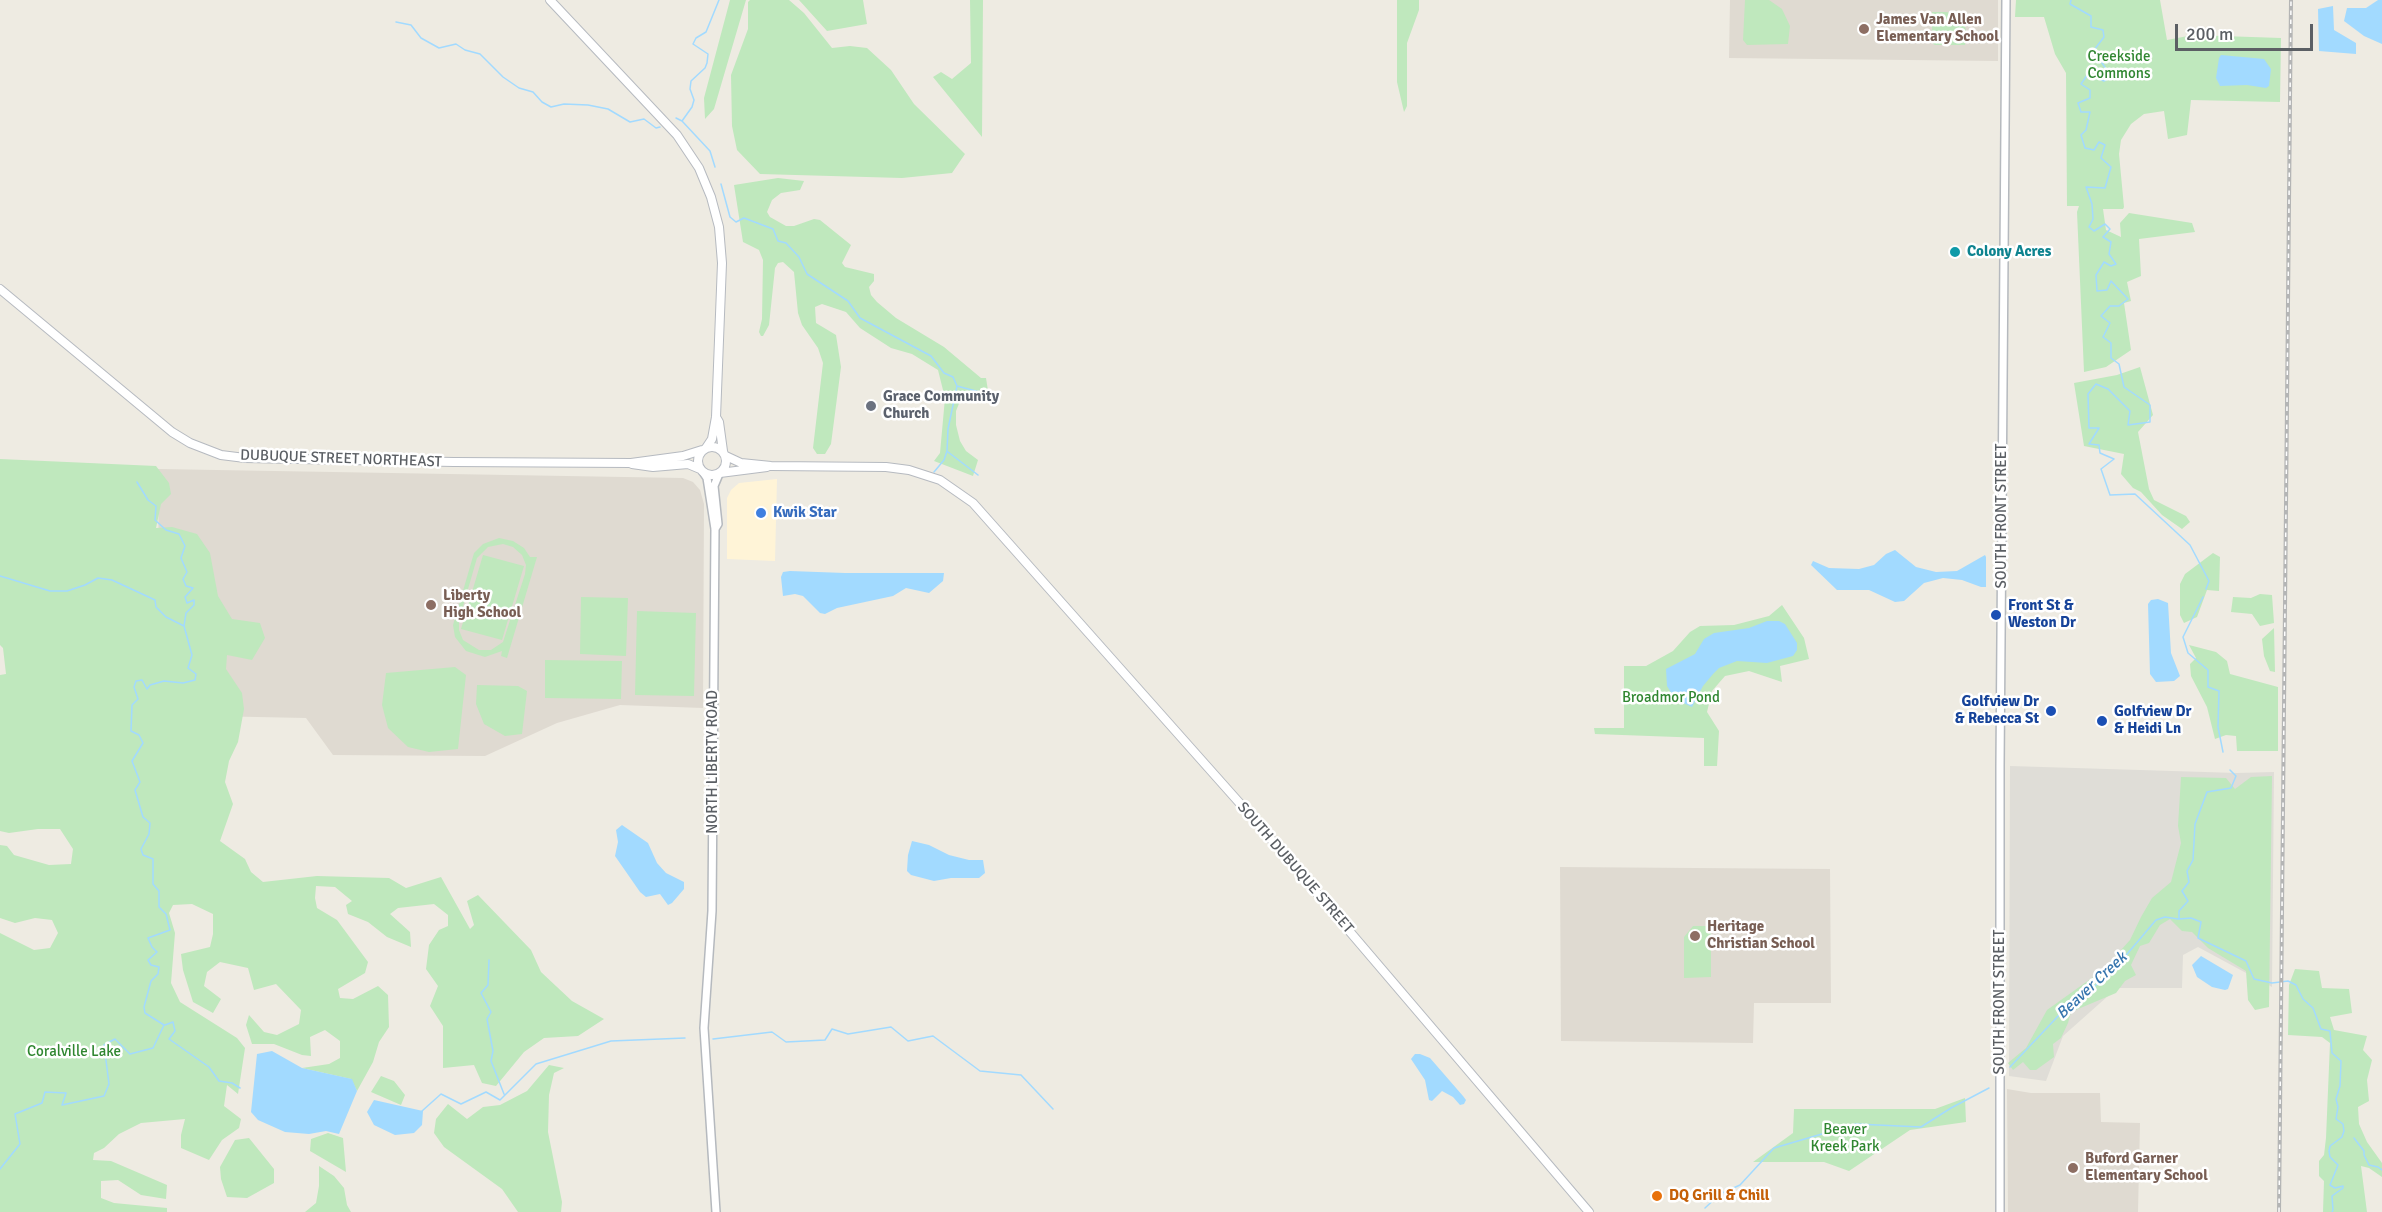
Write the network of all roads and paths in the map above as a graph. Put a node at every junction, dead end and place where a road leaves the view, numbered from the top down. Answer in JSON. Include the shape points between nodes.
{"nodes":[{"id":1,"x":550,"y":0,"type":"edge"},
{"id":2,"x":2006,"y":0,"type":"edge"},
{"id":3,"x":0,"y":289,"type":"edge"},
{"id":4,"x":716,"y":417,"type":"junction"},
{"id":5,"x":704,"y":449,"type":"junction"},
{"id":6,"x":724,"y":454,"type":"junction"},
{"id":7,"x":631,"y":463,"type":"junction"},
{"id":8,"x":771,"y":466,"type":"junction"},
{"id":9,"x":702,"y":470,"type":"junction"},
{"id":10,"x":719,"y":473,"type":"junction"},
{"id":11,"x":714,"y":529,"type":"junction"},
{"id":12,"x":716,"y":1212,"type":"edge"},
{"id":13,"x":1589,"y":1212,"type":"edge"},
{"id":14,"x":2000,"y":1212,"type":"edge"}],
"edges":[{"from":1,"to":4,"type":"main road","via":[[669,125],[706,185],[718,227],[722,263]]},
{"from":2,"to":14,"type":"street","name":"SOUTH FRONT STREET"},
{"from":3,"to":7,"type":"main road","name":"DUBUQUE STREET NORTHEAST","via":[[172,432],[220,454],[245,458]]},
{"from":4,"to":5,"type":"main road","via":[[712,439]]},
{"from":4,"to":6,"type":"main road"},
{"from":5,"to":6,"type":"main road","via":[[715,447]]},
{"from":5,"to":7,"type":"main road","name":"DUBUQUE STREET NORTHEAST"},
{"from":5,"to":9,"type":"main road","via":[[698,457]]},
{"from":6,"to":8,"type":"main road","via":[[741,463]]},
{"from":6,"to":10,"type":"main road","via":[[726,465]]},
{"from":7,"to":9,"type":"main road","name":"DUBUQUE STREET NORTHEAST","via":[[653,467],[688,464]]},
{"from":8,"to":10,"type":"main road"},
{"from":8,"to":13,"type":"main road","name":"SOUTH DUBUQUE STREET","via":[[886,467],[918,472],[959,491],[997,528],[1252,817]]},
{"from":9,"to":10,"type":"main road","via":[[710,475]]},
{"from":9,"to":11,"type":"street","name":"NORTH LIBERTY ROAD","via":[[707,478]]},
{"from":10,"to":11,"type":"street","name":"NORTH LIBERTY ROAD","via":[[714,486],[718,524]]},
{"from":11,"to":12,"type":"street","name":"NORTH LIBERTY ROAD","via":[[712,911],[704,1037]]}]}
